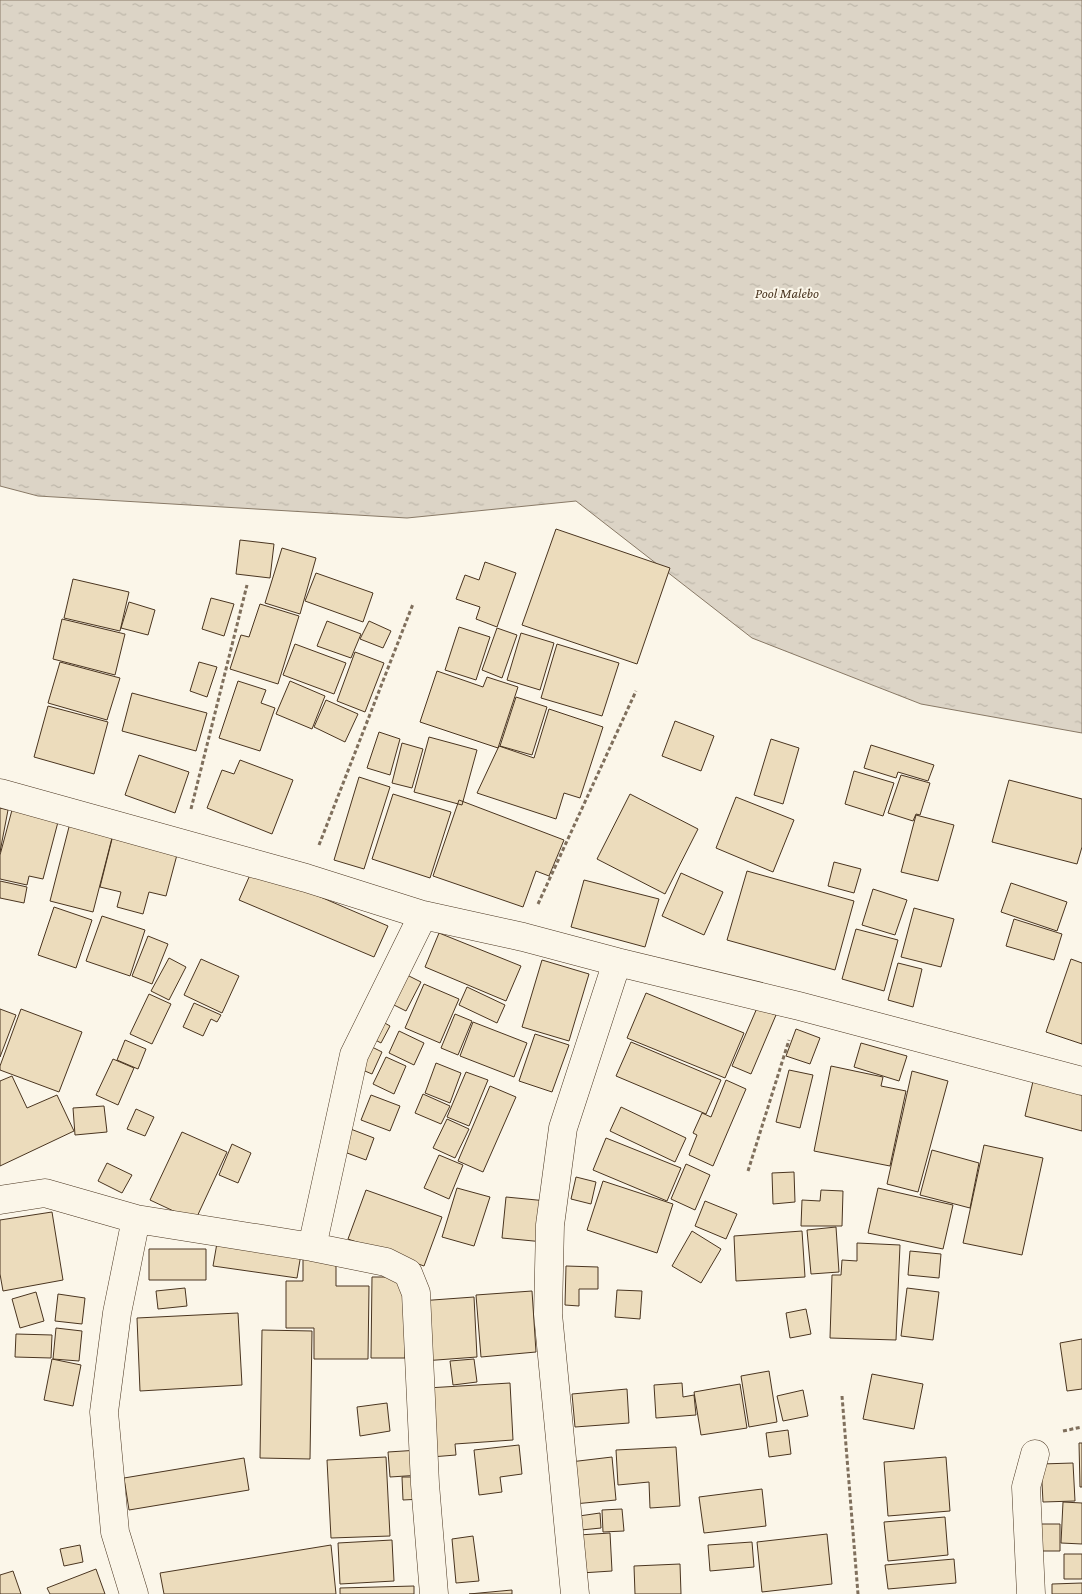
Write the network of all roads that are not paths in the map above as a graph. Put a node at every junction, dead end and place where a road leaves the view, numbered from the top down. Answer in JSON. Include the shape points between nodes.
{"nodes":[{"id":1,"x":0,"y":793,"type":"edge"},
{"id":2,"x":423,"y":915,"type":"junction"},
{"id":3,"x":617,"y":962,"type":"junction"},
{"id":4,"x":1082,"y":1081,"type":"edge"},
{"id":5,"x":0,"y":1200,"type":"edge"},
{"id":6,"x":136,"y":1218,"type":"junction"},
{"id":7,"x":312,"y":1247,"type":"junction"},
{"id":8,"x":1035,"y":1454,"type":"dead end"},
{"id":9,"x":134,"y":1594,"type":"edge"},
{"id":10,"x":434,"y":1594,"type":"edge"},
{"id":11,"x":575,"y":1594,"type":"edge"},
{"id":12,"x":1031,"y":1594,"type":"edge"}],
"edges":[{"from":1,"to":2,"type":"street","via":[[306,878]]},
{"from":2,"to":3,"type":"street"},
{"from":2,"to":7,"type":"street","via":[[354,1055]]},
{"from":3,"to":4,"type":"street"},
{"from":3,"to":11,"type":"street","via":[[563,1128],[550,1225],[548,1314]]},
{"from":5,"to":6,"type":"street","via":[[45,1193]]},
{"from":6,"to":7,"type":"street"},
{"from":6,"to":9,"type":"street","via":[[117,1313],[104,1412],[115,1532]]},
{"from":7,"to":10,"type":"street","via":[[386,1262],[408,1273],[416,1293]]},
{"from":8,"to":12,"type":"street","via":[[1026,1488]]}]}
